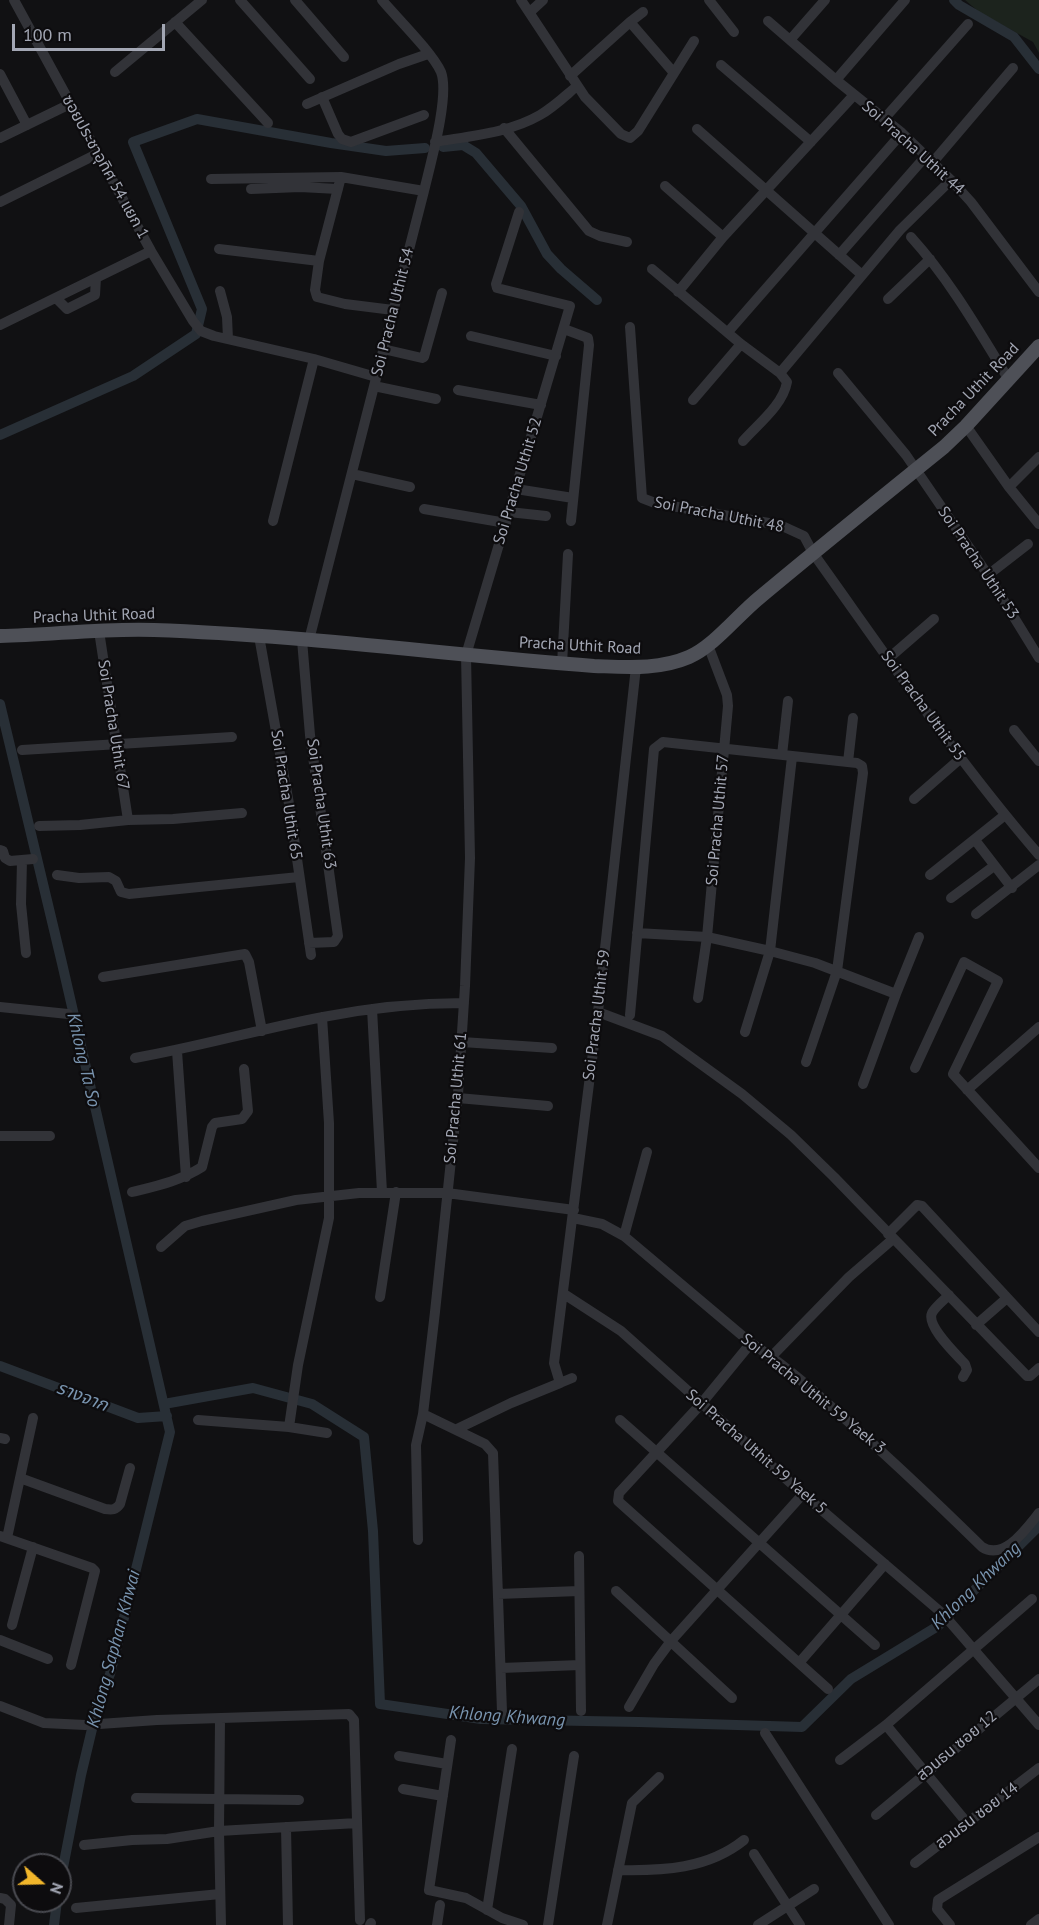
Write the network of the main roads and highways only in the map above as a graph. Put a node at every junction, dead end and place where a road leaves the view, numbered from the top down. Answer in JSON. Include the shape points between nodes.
{"nodes":[{"id":1,"x":1039,"y":346,"type":"edge"},
{"id":2,"x":2,"y":636,"type":"edge"}],
"edges":[{"from":1,"to":2,"type":"main road","name":"Pracha Uthit Road","via":[[966,426],[708,645],[680,661],[636,667],[562,664],[153,630]]}]}
